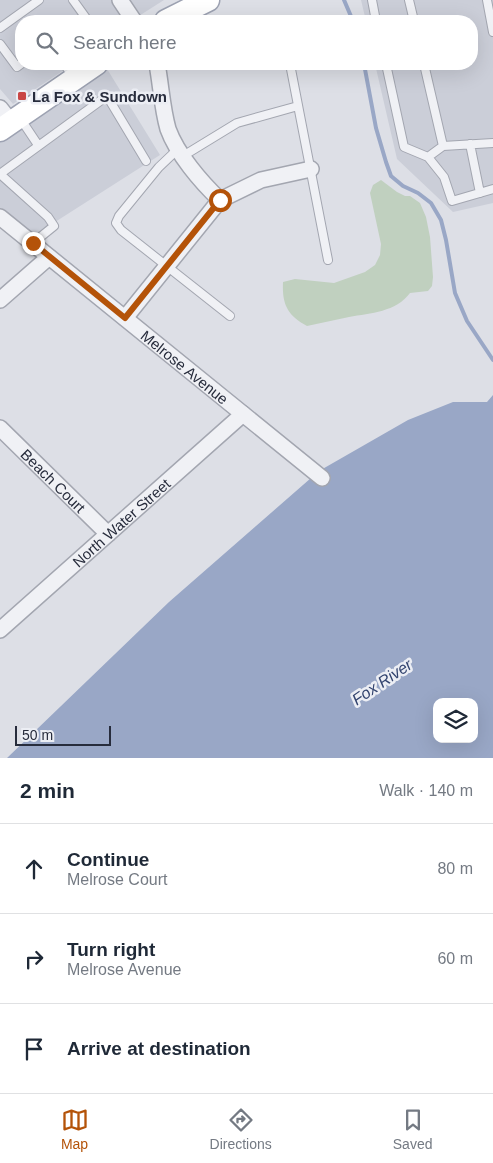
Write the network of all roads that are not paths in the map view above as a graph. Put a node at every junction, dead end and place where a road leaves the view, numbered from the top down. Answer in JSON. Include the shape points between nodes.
{"nodes":[{"id":1,"x":39,"y":0,"type":"edge"},
{"id":2,"x":73,"y":0,"type":"edge"},
{"id":3,"x":120,"y":0,"type":"edge"},
{"id":4,"x":208,"y":0,"type":"edge"},
{"id":5,"x":372,"y":0,"type":"edge"},
{"id":6,"x":409,"y":0,"type":"edge"},
{"id":7,"x":487,"y":0,"type":"edge"},
{"id":8,"x":18,"y":15,"type":"edge"},
{"id":9,"x":84,"y":15,"type":"edge"},
{"id":10,"x":130,"y":15,"type":"edge"},
{"id":11,"x":178,"y":15,"type":"edge"},
{"id":12,"x":375,"y":15,"type":"edge"},
{"id":13,"x":413,"y":15,"type":"edge"},
{"id":14,"x":15,"y":17,"type":"edge"},
{"id":15,"x":0,"y":28,"type":"edge"},
{"id":16,"x":493,"y":32,"type":"edge"},
{"id":17,"x":0,"y":44,"type":"edge"},
{"id":18,"x":15,"y":64,"type":"edge"},
{"id":19,"x":158,"y":70,"type":"edge"},
{"id":20,"x":291,"y":70,"type":"edge"},
{"id":21,"x":387,"y":70,"type":"edge"},
{"id":22,"x":425,"y":70,"type":"edge"},
{"id":23,"x":69,"y":71,"type":"edge"},
{"id":24,"x":298,"y":106,"type":"junction"},
{"id":25,"x":7,"y":119,"type":"edge"},
{"id":26,"x":493,"y":143,"type":"edge"},
{"id":27,"x":470,"y":144,"type":"junction"},
{"id":28,"x":38,"y":145,"type":"junction"},
{"id":29,"x":443,"y":146,"type":"junction"},
{"id":30,"x":181,"y":152,"type":"junction"},
{"id":31,"x":428,"y":156,"type":"junction"},
{"id":32,"x":146,"y":161,"type":"dead end"},
{"id":33,"x":311,"y":169,"type":"junction"},
{"id":34,"x":493,"y":189,"type":"edge"},
{"id":35,"x":480,"y":193,"type":"junction"},
{"id":36,"x":220,"y":200,"type":"junction"},
{"id":37,"x":0,"y":217,"type":"edge"},
{"id":38,"x":33,"y":243,"type":"junction"},
{"id":39,"x":49,"y":257,"type":"junction"},
{"id":40,"x":328,"y":260,"type":"dead end"},
{"id":41,"x":166,"y":267,"type":"junction"},
{"id":42,"x":0,"y":300,"type":"edge"},
{"id":43,"x":230,"y":316,"type":"dead end"},
{"id":44,"x":125,"y":318,"type":"junction"},
{"id":45,"x":243,"y":414,"type":"junction"},
{"id":46,"x":0,"y":428,"type":"edge"},
{"id":47,"x":322,"y":478,"type":"dead end"},
{"id":48,"x":108,"y":534,"type":"junction"},
{"id":49,"x":0,"y":630,"type":"edge"}],
"edges":[{"from":1,"to":8,"type":"lane"},
{"from":2,"to":9,"type":"lane"},
{"from":3,"to":10,"type":"street"},
{"from":4,"to":11,"type":"main road"},
{"from":5,"to":12,"type":"lane"},
{"from":6,"to":13,"type":"lane"},
{"from":7,"to":16,"type":"lane"},
{"from":14,"to":15,"type":"lane"},
{"from":17,"to":18,"type":"lane"},
{"from":19,"to":30,"type":"street","via":[[169,129]]},
{"from":20,"to":24,"type":"lane"},
{"from":21,"to":31,"type":"lane","via":[[404,147]]},
{"from":22,"to":29,"type":"lane"},
{"from":23,"to":25,"type":"main road"},
{"from":24,"to":30,"type":"lane","via":[[237,123]]},
{"from":24,"to":33,"type":"lane"},
{"from":25,"to":28,"type":"lane"},
{"from":26,"to":27,"type":"lane"},
{"from":27,"to":29,"type":"lane"},
{"from":27,"to":35,"type":"lane"},
{"from":28,"to":32,"type":"lane","via":[[107,96]]},
{"from":28,"to":38,"type":"lane","via":[[0,174],[54,226]]},
{"from":29,"to":31,"type":"lane"},
{"from":30,"to":36,"type":"street","via":[[202,183]]},
{"from":30,"to":41,"type":"lane","via":[[159,167],[116,224]]},
{"from":31,"to":35,"type":"lane","via":[[444,177],[452,201]]},
{"from":33,"to":36,"type":"street","via":[[260,180]]},
{"from":33,"to":40,"type":"lane"},
{"from":34,"to":35,"type":"lane"},
{"from":36,"to":41,"type":"street"},
{"from":37,"to":38,"type":"street","name":"Melrose Avenue"},
{"from":38,"to":39,"type":"street","name":"Melrose Avenue"},
{"from":39,"to":42,"type":"street"},
{"from":39,"to":44,"type":"street","name":"Melrose Avenue"},
{"from":41,"to":43,"type":"lane"},
{"from":41,"to":44,"type":"street"},
{"from":44,"to":45,"type":"street","name":"Melrose Avenue"},
{"from":45,"to":47,"type":"street","name":"Melrose Avenue"},
{"from":45,"to":48,"type":"street","name":"North Water Street"},
{"from":46,"to":48,"type":"street","name":"Beach Court"},
{"from":48,"to":49,"type":"street","name":"North Water Street"}]}
